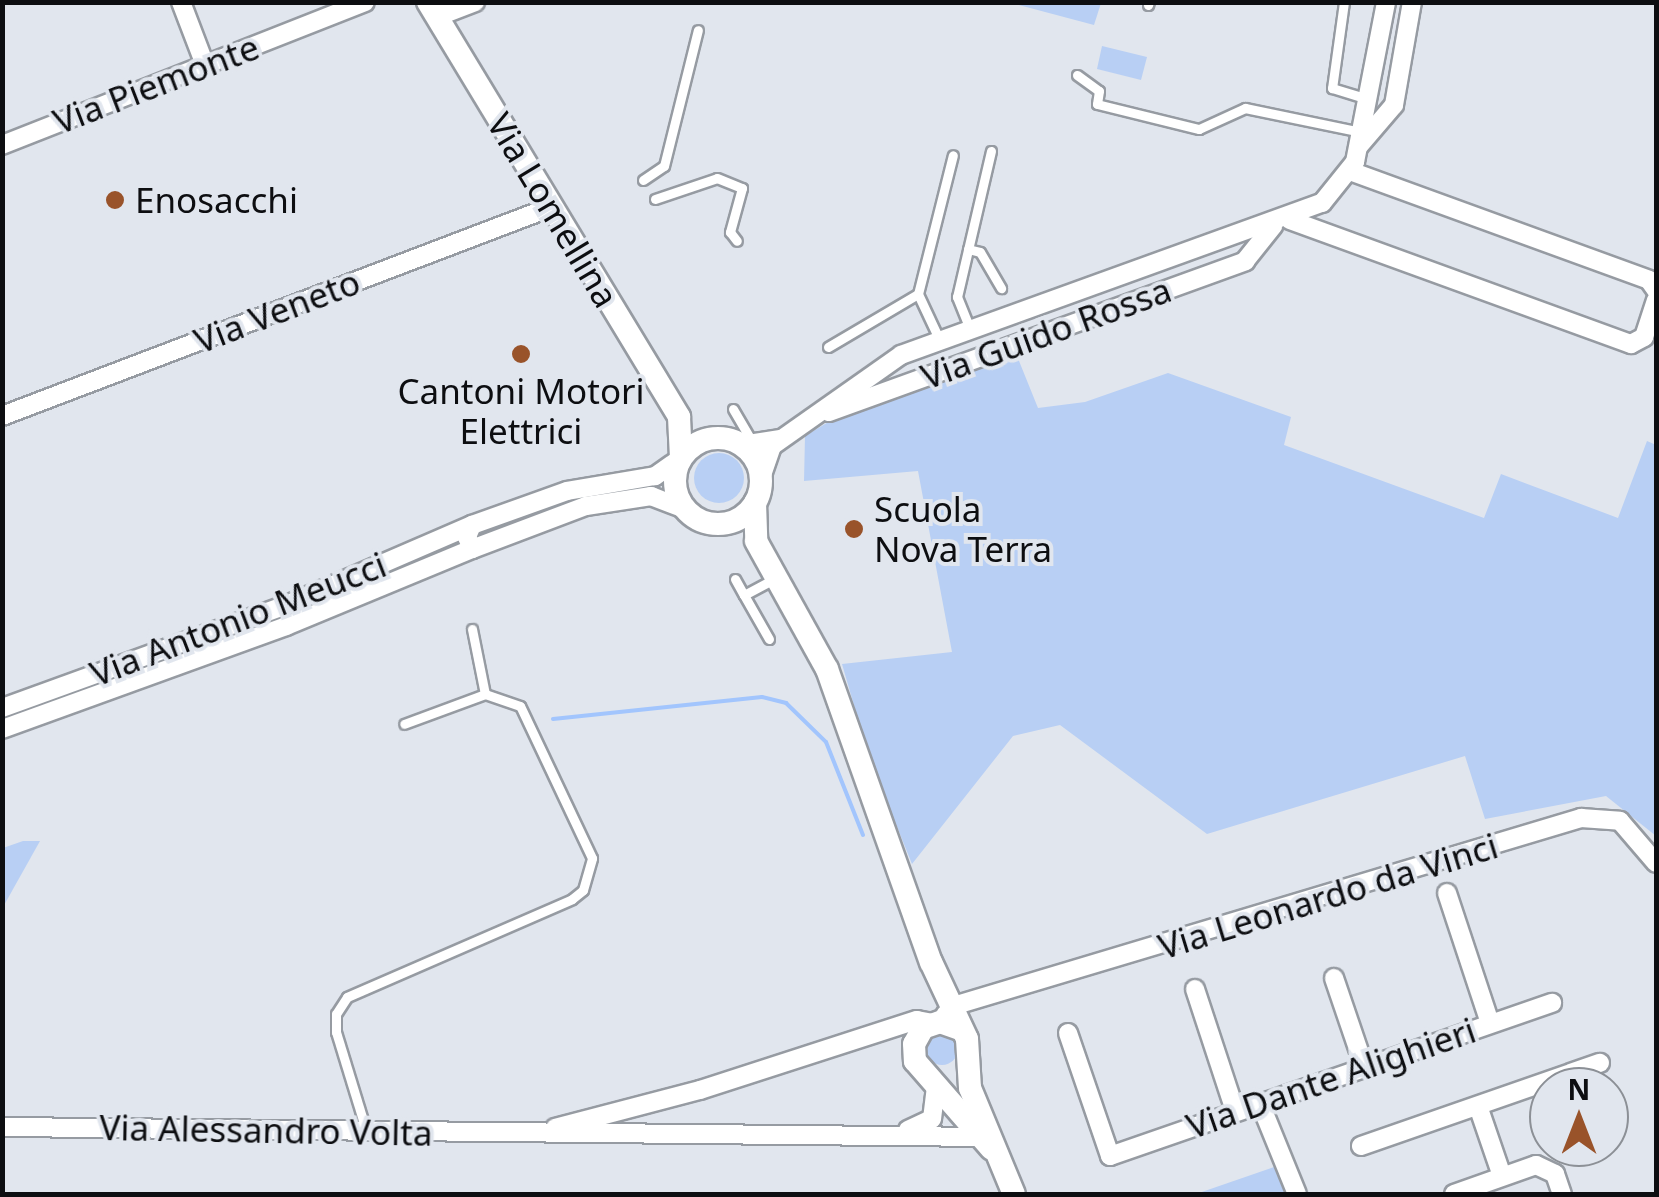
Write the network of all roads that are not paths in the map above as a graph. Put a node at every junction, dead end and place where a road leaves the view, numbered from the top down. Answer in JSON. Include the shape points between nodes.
{"nodes":[{"id":1,"x":180,"y":2,"type":"edge"},
{"id":2,"x":365,"y":2,"type":"edge"},
{"id":3,"x":476,"y":2,"type":"edge"},
{"id":4,"x":1344,"y":2,"type":"edge"},
{"id":5,"x":1386,"y":2,"type":"edge"},
{"id":6,"x":1412,"y":2,"type":"edge"},
{"id":7,"x":432,"y":10,"type":"edge"},
{"id":8,"x":698,"y":30,"type":"dead end"},
{"id":9,"x":205,"y":65,"type":"junction"},
{"id":10,"x":1077,"y":74,"type":"dead end"},
{"id":11,"x":1368,"y":99,"type":"junction"},
{"id":12,"x":1360,"y":139,"type":"junction"},
{"id":13,"x":2,"y":145,"type":"edge"},
{"id":14,"x":991,"y":151,"type":"dead end"},
{"id":15,"x":953,"y":155,"type":"dead end"},
{"id":16,"x":1350,"y":171,"type":"junction"},
{"id":17,"x":643,"y":180,"type":"dead end"},
{"id":18,"x":655,"y":199,"type":"dead end"},
{"id":19,"x":551,"y":207,"type":"junction"},
{"id":20,"x":1281,"y":223,"type":"junction"},
{"id":21,"x":737,"y":241,"type":"dead end"},
{"id":22,"x":968,"y":249,"type":"junction"},
{"id":23,"x":1001,"y":288,"type":"dead end"},
{"id":24,"x":1656,"y":290,"type":"edge"},
{"id":25,"x":918,"y":294,"type":"junction"},
{"id":26,"x":1656,"y":300,"type":"edge"},
{"id":27,"x":971,"y":331,"type":"junction"},
{"id":28,"x":940,"y":341,"type":"junction"},
{"id":29,"x":828,"y":347,"type":"dead end"},
{"id":30,"x":733,"y":409,"type":"dead end"},
{"id":31,"x":2,"y":416,"type":"edge"},
{"id":32,"x":679,"y":417,"type":"junction"},
{"id":33,"x":805,"y":420,"type":"junction"},
{"id":34,"x":718,"y":438,"type":"junction"},
{"id":35,"x":782,"y":438,"type":"junction"},
{"id":36,"x":748,"y":445,"type":"junction"},
{"id":37,"x":681,"y":458,"type":"junction"},
{"id":38,"x":761,"y":478,"type":"junction"},
{"id":39,"x":755,"y":502,"type":"junction"},
{"id":40,"x":684,"y":509,"type":"junction"},
{"id":41,"x":720,"y":523,"type":"junction"},
{"id":42,"x":472,"y":525,"type":"junction"},
{"id":43,"x":756,"y":541,"type":"junction"},
{"id":44,"x":472,"y":548,"type":"junction"},
{"id":45,"x":777,"y":578,"type":"junction"},
{"id":46,"x":734,"y":579,"type":"dead end"},
{"id":47,"x":744,"y":595,"type":"junction"},
{"id":48,"x":472,"y":629,"type":"dead end"},
{"id":49,"x":769,"y":639,"type":"dead end"},
{"id":50,"x":485,"y":694,"type":"junction"},
{"id":51,"x":2,"y":708,"type":"edge"},
{"id":52,"x":404,"y":724,"type":"dead end"},
{"id":53,"x":2,"y":729,"type":"edge"},
{"id":54,"x":1656,"y":863,"type":"edge"},
{"id":55,"x":1447,"y":893,"type":"dead end"},
{"id":56,"x":1334,"y":978,"type":"dead end"},
{"id":57,"x":1195,"y":989,"type":"dead end"},
{"id":58,"x":982,"y":1002,"type":"junction"},
{"id":59,"x":1552,"y":1002,"type":"dead end"},
{"id":60,"x":1490,"y":1022,"type":"junction"},
{"id":61,"x":947,"y":1023,"type":"junction"},
{"id":62,"x":1068,"y":1033,"type":"dead end"},
{"id":63,"x":872,"y":1034,"type":"junction"},
{"id":64,"x":966,"y":1062,"type":"junction"},
{"id":65,"x":1600,"y":1063,"type":"dead end"},
{"id":66,"x":1364,"y":1066,"type":"junction"},
{"id":67,"x":927,"y":1073,"type":"junction"},
{"id":68,"x":1260,"y":1103,"type":"junction"},
{"id":69,"x":1478,"y":1106,"type":"junction"},
{"id":70,"x":1236,"y":1111,"type":"junction"},
{"id":71,"x":2,"y":1126,"type":"edge"},
{"id":72,"x":366,"y":1132,"type":"junction"},
{"id":73,"x":530,"y":1134,"type":"junction"},
{"id":74,"x":895,"y":1134,"type":"junction"},
{"id":75,"x":983,"y":1137,"type":"junction"},
{"id":76,"x":1361,"y":1146,"type":"dead end"},
{"id":77,"x":1003,"y":1162,"type":"junction"},
{"id":78,"x":1501,"y":1173,"type":"junction"},
{"id":79,"x":1014,"y":1194,"type":"edge"},
{"id":80,"x":1297,"y":1194,"type":"edge"},
{"id":81,"x":1454,"y":1194,"type":"edge"},
{"id":82,"x":1562,"y":1194,"type":"edge"}],
"edges":[{"from":1,"to":9,"type":"street"},
{"from":2,"to":9,"type":"street","name":"Via Piemonte"},
{"from":3,"to":7,"type":"street"},
{"from":4,"to":11,"type":"lane","via":[[1332,88]]},
{"from":5,"to":11,"type":"street","name":"Via Guido Rossa"},
{"from":6,"to":12,"type":"street","name":"Via Guido Rossa","via":[[1394,106]]},
{"from":7,"to":19,"type":"main road","name":"Via Lomellina"},
{"from":8,"to":17,"type":"lane","via":[[664,166]]},
{"from":9,"to":13,"type":"street","name":"Via Piemonte"},
{"from":10,"to":12,"type":"lane","via":[[1099,91],[1097,104],[1199,129],[1245,108]]},
{"from":11,"to":12,"type":"street","name":"Via Guido Rossa"},
{"from":12,"to":16,"type":"street","name":"Via Guido Rossa"},
{"from":14,"to":22,"type":"lane"},
{"from":15,"to":25,"type":"lane"},
{"from":16,"to":20,"type":"street","name":"Via Guido Rossa","via":[[1322,203]]},
{"from":16,"to":24,"type":"street","via":[[1649,280]]},
{"from":18,"to":21,"type":"lane","via":[[717,178],[742,188],[730,232]]},
{"from":19,"to":31,"type":"street","name":"Via Veneto"},
{"from":19,"to":32,"type":"main road","name":"Via Lomellina"},
{"from":20,"to":26,"type":"street","via":[[1630,344],[1644,338]]},
{"from":20,"to":27,"type":"street","name":"Via Guido Rossa"},
{"from":20,"to":33,"type":"street","name":"Via Guido Rossa","via":[[1246,261]]},
{"from":22,"to":23,"type":"lane","via":[[980,252]]},
{"from":22,"to":27,"type":"lane","via":[[957,297]]},
{"from":25,"to":28,"type":"lane"},
{"from":25,"to":29,"type":"lane"},
{"from":27,"to":28,"type":"street","name":"Via Guido Rossa"},
{"from":28,"to":33,"type":"street","name":"Via Guido Rossa","via":[[901,354]]},
{"from":30,"to":36,"type":"lane"},
{"from":32,"to":34,"type":"main road"},
{"from":32,"to":37,"type":"main road","name":"Via Lomellina"},
{"from":33,"to":35,"type":"street","name":"Via Guido Rossa"},
{"from":34,"to":36,"type":"main road"},
{"from":34,"to":37,"type":"main road","via":[[699,442]]},
{"from":35,"to":36,"type":"street","name":"Via Guido Rossa"},
{"from":35,"to":38,"type":"street","name":"Via Guido Rossa","via":[[766,455]]},
{"from":36,"to":38,"type":"main road"},
{"from":37,"to":40,"type":"main road","via":[[675,487]]},
{"from":37,"to":42,"type":"street","name":"Via Antonio Meucci","via":[[655,476],[567,492]]},
{"from":38,"to":39,"type":"main road"},
{"from":39,"to":41,"type":"main road"},
{"from":39,"to":43,"type":"main road"},
{"from":40,"to":41,"type":"main road"},
{"from":40,"to":44,"type":"street","name":"Via Antonio Meucci","via":[[652,496],[586,506]]},
{"from":41,"to":43,"type":"main road"},
{"from":42,"to":44,"type":"street"},
{"from":42,"to":51,"type":"street","name":"Via Antonio Meucci","via":[[287,605]]},
{"from":43,"to":45,"type":"main road"},
{"from":44,"to":53,"type":"street","name":"Via Antonio Meucci","via":[[286,626]]},
{"from":45,"to":47,"type":"lane"},
{"from":45,"to":61,"type":"main road","via":[[827,669]]},
{"from":46,"to":47,"type":"lane"},
{"from":47,"to":49,"type":"lane"},
{"from":48,"to":50,"type":"lane"},
{"from":50,"to":52,"type":"lane"},
{"from":50,"to":72,"type":"lane","via":[[520,706],[585,836],[589,877],[572,899],[347,997],[336,1014],[336,1032]]},
{"from":54,"to":58,"type":"street","name":"Via Leonardo da Vinci","via":[[1620,820],[1581,818]]},
{"from":55,"to":60,"type":"street"},
{"from":56,"to":66,"type":"street"},
{"from":57,"to":70,"type":"street"},
{"from":58,"to":61,"type":"street","name":"Via Leonardo da Vinci"},
{"from":58,"to":61,"type":"street"},
{"from":59,"to":60,"type":"street","name":"Via Dante Alighieri"},
{"from":60,"to":66,"type":"street","name":"Via Dante Alighieri"},
{"from":61,"to":63,"type":"street","name":"Via Alessandro Volta","via":[[917,1020]]},
{"from":61,"to":64,"type":"main road"},
{"from":61,"to":67,"type":"main road","via":[[917,1036]]},
{"from":62,"to":70,"type":"street","name":"Via Dante Alighieri","via":[[1110,1156]]},
{"from":63,"to":67,"type":"street","via":[[902,1045]]},
{"from":63,"to":73,"type":"street","name":"Via Alessandro Volta","via":[[700,1090]]},
{"from":64,"to":67,"type":"main road","via":[[954,1075]]},
{"from":64,"to":77,"type":"main road"},
{"from":65,"to":69,"type":"street"},
{"from":66,"to":68,"type":"street","name":"Via Dante Alighieri"},
{"from":67,"to":74,"type":"street","via":[[932,1119]]},
{"from":67,"to":75,"type":"main road"},
{"from":68,"to":70,"type":"street","name":"Via Dante Alighieri"},
{"from":68,"to":80,"type":"street"},
{"from":69,"to":76,"type":"street"},
{"from":69,"to":78,"type":"street"},
{"from":71,"to":72,"type":"street","name":"Via Alessandro Volta"},
{"from":72,"to":73,"type":"street","name":"Via Alessandro Volta"},
{"from":73,"to":74,"type":"street","name":"Via Alessandro Volta"},
{"from":74,"to":75,"type":"street","name":"Via Alessandro Volta"},
{"from":75,"to":77,"type":"main road"},
{"from":77,"to":79,"type":"main road"},
{"from":78,"to":81,"type":"street"},
{"from":78,"to":82,"type":"street","via":[[1548,1168]]}]}
